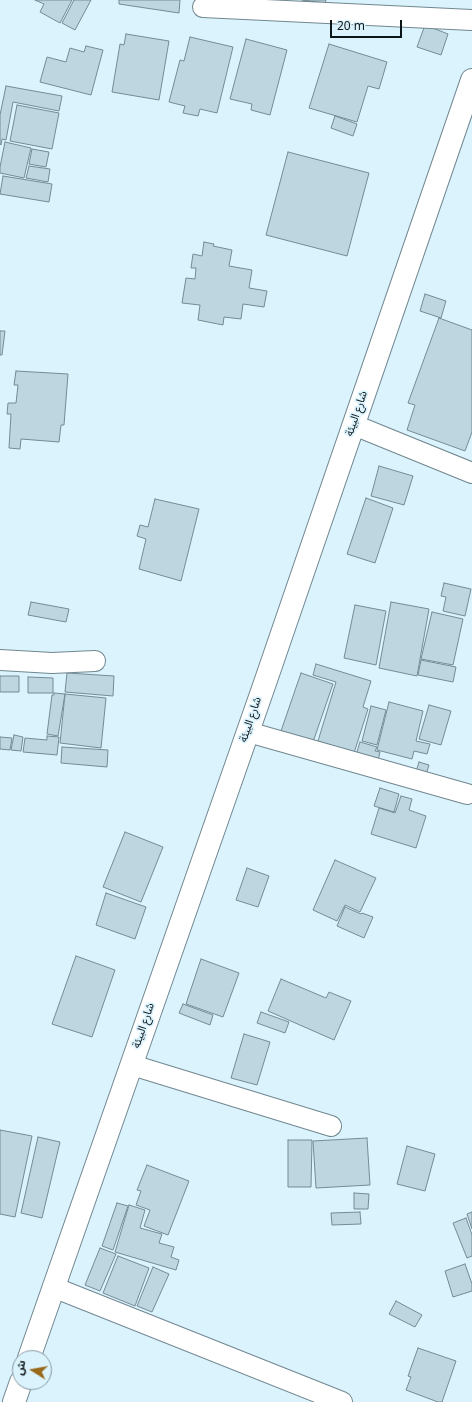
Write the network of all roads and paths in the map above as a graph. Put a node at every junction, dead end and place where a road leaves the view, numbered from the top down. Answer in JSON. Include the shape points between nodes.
{"nodes":[{"id":1,"x":203,"y":7,"type":"dead end"},
{"id":2,"x":472,"y":20,"type":"edge"},
{"id":3,"x":472,"y":80,"type":"edge"},
{"id":4,"x":354,"y":425,"type":"junction"},
{"id":5,"x":472,"y":473,"type":"edge"},
{"id":6,"x":0,"y":660,"type":"edge"},
{"id":7,"x":95,"y":661,"type":"dead end"},
{"id":8,"x":248,"y":732,"type":"junction"},
{"id":9,"x":467,"y":794,"type":"dead end"},
{"id":10,"x":132,"y":1064,"type":"junction"},
{"id":11,"x":331,"y":1126,"type":"dead end"},
{"id":12,"x":53,"y":1287,"type":"junction"},
{"id":13,"x":32,"y":1350,"type":"edge"},
{"id":14,"x":18,"y":1390,"type":"edge"},
{"id":15,"x":14,"y":1402,"type":"edge"},
{"id":16,"x":342,"y":1402,"type":"edge"}],
"edges":[{"from":1,"to":2,"type":"street"},
{"from":3,"to":4,"type":"street","name":"شارع البيئة"},
{"from":4,"to":5,"type":"street"},
{"from":4,"to":8,"type":"street","name":"شارع البيئة"},
{"from":6,"to":7,"type":"street","via":[[52,663]]},
{"from":8,"to":9,"type":"street"},
{"from":8,"to":10,"type":"street","name":"شارع البيئة"},
{"from":10,"to":11,"type":"street"},
{"from":10,"to":12,"type":"street","name":"شارع البيئة"},
{"from":12,"to":13,"type":"street","name":"شارع البيئة"},
{"from":12,"to":16,"type":"street"},
{"from":14,"to":15,"type":"street"}]}
